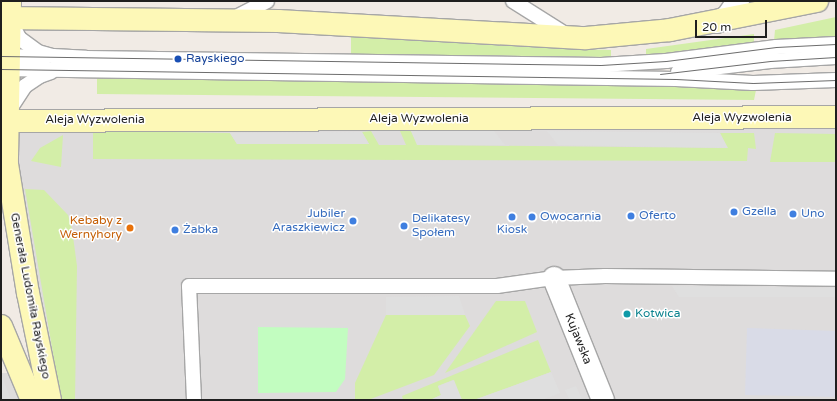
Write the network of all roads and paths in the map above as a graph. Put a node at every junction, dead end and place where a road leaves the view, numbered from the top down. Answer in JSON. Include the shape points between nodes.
{"nodes":[{"id":1,"x":267,"y":1,"type":"edge"},
{"id":2,"x":513,"y":1,"type":"edge"},
{"id":3,"x":738,"y":1,"type":"edge"},
{"id":4,"x":817,"y":1,"type":"edge"},
{"id":5,"x":7,"y":12,"type":"edge"},
{"id":6,"x":230,"y":20,"type":"junction"},
{"id":7,"x":717,"y":22,"type":"junction"},
{"id":8,"x":573,"y":38,"type":"junction"},
{"id":9,"x":836,"y":44,"type":"edge"},
{"id":10,"x":836,"y":56,"type":"edge"},
{"id":11,"x":5,"y":63,"type":"edge"},
{"id":12,"x":72,"y":63,"type":"junction"},
{"id":13,"x":606,"y":78,"type":"junction"},
{"id":14,"x":836,"y":80,"type":"edge"},
{"id":15,"x":836,"y":117,"type":"edge"},
{"id":16,"x":4,"y":120,"type":"edge"},
{"id":17,"x":554,"y":278,"type":"junction"},
{"id":18,"x":836,"y":279,"type":"edge"},
{"id":19,"x":1,"y":326,"type":"edge"},
{"id":20,"x":32,"y":400,"type":"edge"},
{"id":21,"x":50,"y":400,"type":"edge"},
{"id":22,"x":194,"y":400,"type":"edge"},
{"id":23,"x":603,"y":400,"type":"edge"}],
"edges":[{"from":1,"to":6,"type":"lane"},
{"from":2,"to":8,"type":"lane"},
{"from":3,"to":7,"type":"street","via":[[727,17]]},
{"from":4,"to":7,"type":"street"},
{"from":5,"to":6,"type":"street"},
{"from":5,"to":11,"type":"street"},
{"from":5,"to":12,"type":"lane","via":[[15,32],[28,46]]},
{"from":6,"to":8,"type":"street"},
{"from":7,"to":8,"type":"street","via":[[624,36]]},
{"from":9,"to":12,"type":"lane","via":[[776,47],[666,61],[608,65]]},
{"from":10,"to":13,"type":"lane"},
{"from":11,"to":12,"type":"lane"},
{"from":11,"to":16,"type":"street"},
{"from":12,"to":13,"type":"lane"},
{"from":12,"to":16,"type":"lane","via":[[31,82],[13,102]]},
{"from":13,"to":14,"type":"lane","via":[[753,83]]},
{"from":15,"to":16,"type":"street","name":"Aleja Wyzwolenia"},
{"from":16,"to":21,"type":"street","name":"Generała Ludomiła Rayskiego","via":[[10,186]]},
{"from":17,"to":18,"type":"lane","via":[[605,276]]},
{"from":17,"to":22,"type":"lane","via":[[496,286],[189,286]]},
{"from":17,"to":23,"type":"street","name":"Kujawska"},
{"from":19,"to":20,"type":"street","name":"Generała Ludomiła Rayskiego"}]}
